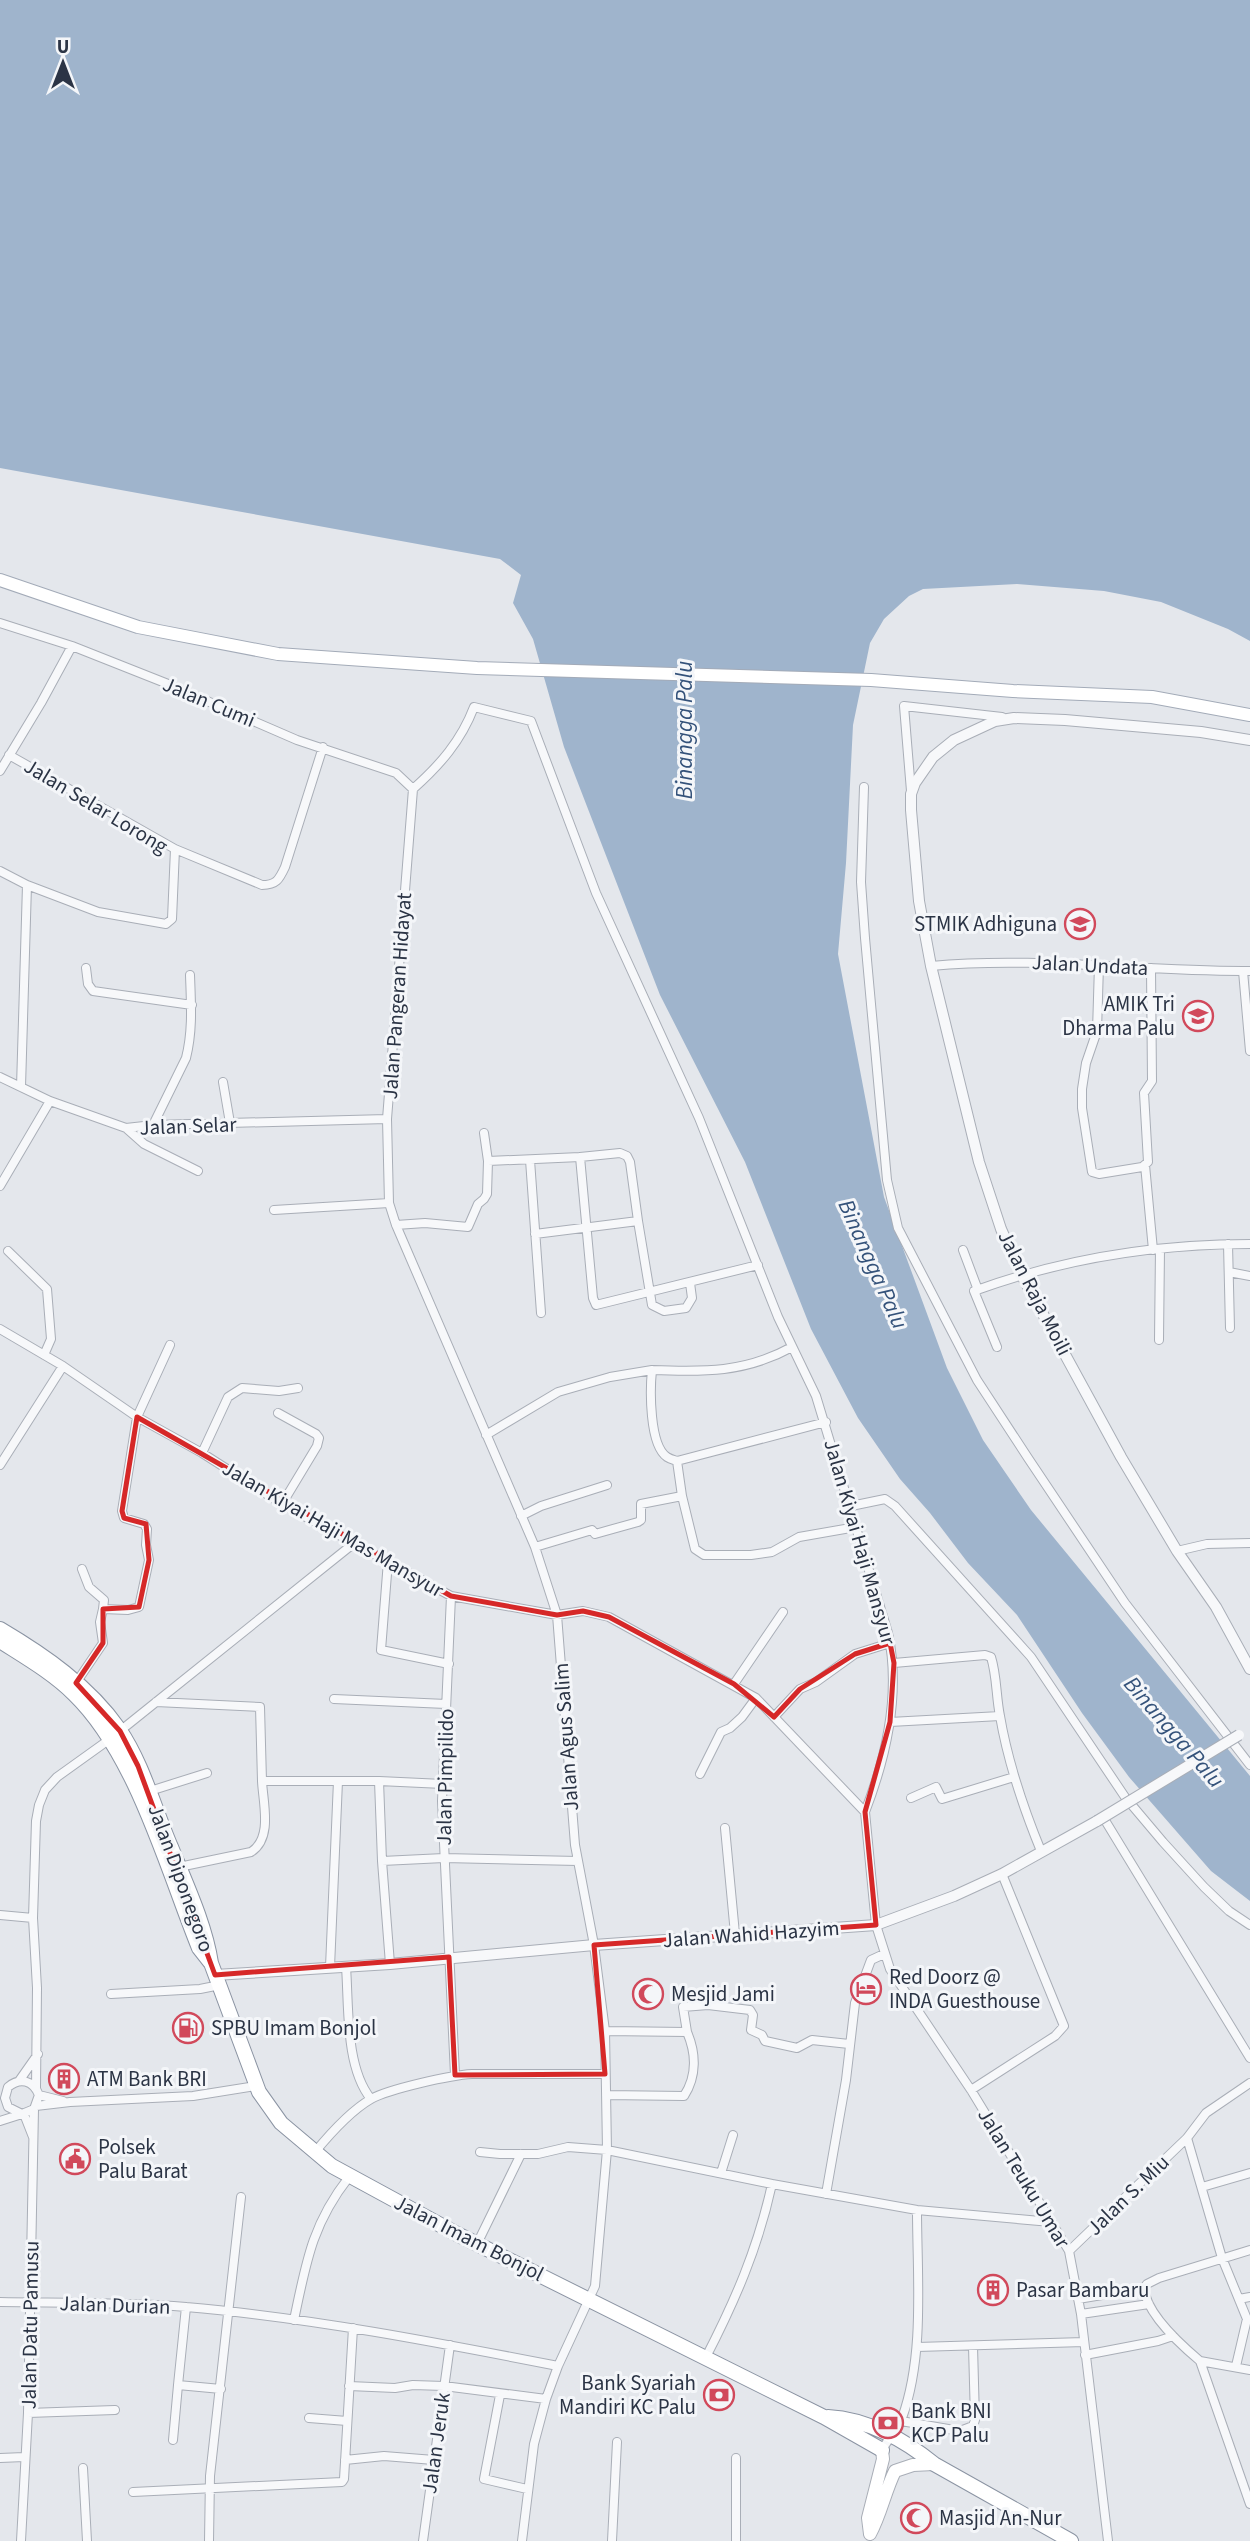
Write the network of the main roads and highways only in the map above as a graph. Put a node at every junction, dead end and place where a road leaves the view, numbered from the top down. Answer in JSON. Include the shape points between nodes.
{"nodes":[{"id":1,"x":0,"y":580,"type":"edge"},
{"id":2,"x":1250,"y":715,"type":"edge"},
{"id":3,"x":0,"y":1629,"type":"edge"},
{"id":4,"x":0,"y":1641,"type":"edge"},
{"id":5,"x":115,"y":1735,"type":"junction"},
{"id":6,"x":216,"y":1975,"type":"junction"},
{"id":7,"x":824,"y":2417,"type":"junction"},
{"id":8,"x":882,"y":2449,"type":"joint"},
{"id":9,"x":934,"y":2464,"type":"junction"},
{"id":10,"x":869,"y":2537,"type":"edge"},
{"id":11,"x":1071,"y":2541,"type":"edge"}],
"edges":[{"from":1,"to":2,"type":"main road","via":[[138,627],[278,654],[477,668],[871,680],[1152,697]]},
{"from":3,"to":5,"type":"highway","name":"Jalan Diponegoro","via":[[32,1648],[94,1699]]},
{"from":4,"to":5,"type":"highway","name":"Jalan Diponegoro","via":[[73,1692]]},
{"from":5,"to":6,"type":"highway","name":"Jalan Diponegoro","via":[[199,1948]]},
{"from":5,"to":6,"type":"highway","name":"Jalan Diponegoro","via":[[150,1791]]},
{"from":6,"to":7,"type":"highway","name":"Jalan Imam Bonjol","via":[[256,2086],[281,2123],[315,2153],[349,2177],[477,2244]]},
{"from":7,"to":8,"type":"highway","name":"Jalan Imam Bonjol"},
{"from":7,"to":9,"type":"highway","name":"Jalan Imam Bonjol","via":[[848,2418],[890,2436]]},
{"from":8,"to":10,"type":"main road","via":[[868,2518]]},
{"from":9,"to":10,"type":"main road","via":[[895,2471]]},
{"from":9,"to":11,"type":"highway","name":"Jalan Imam Bonjol"}]}
